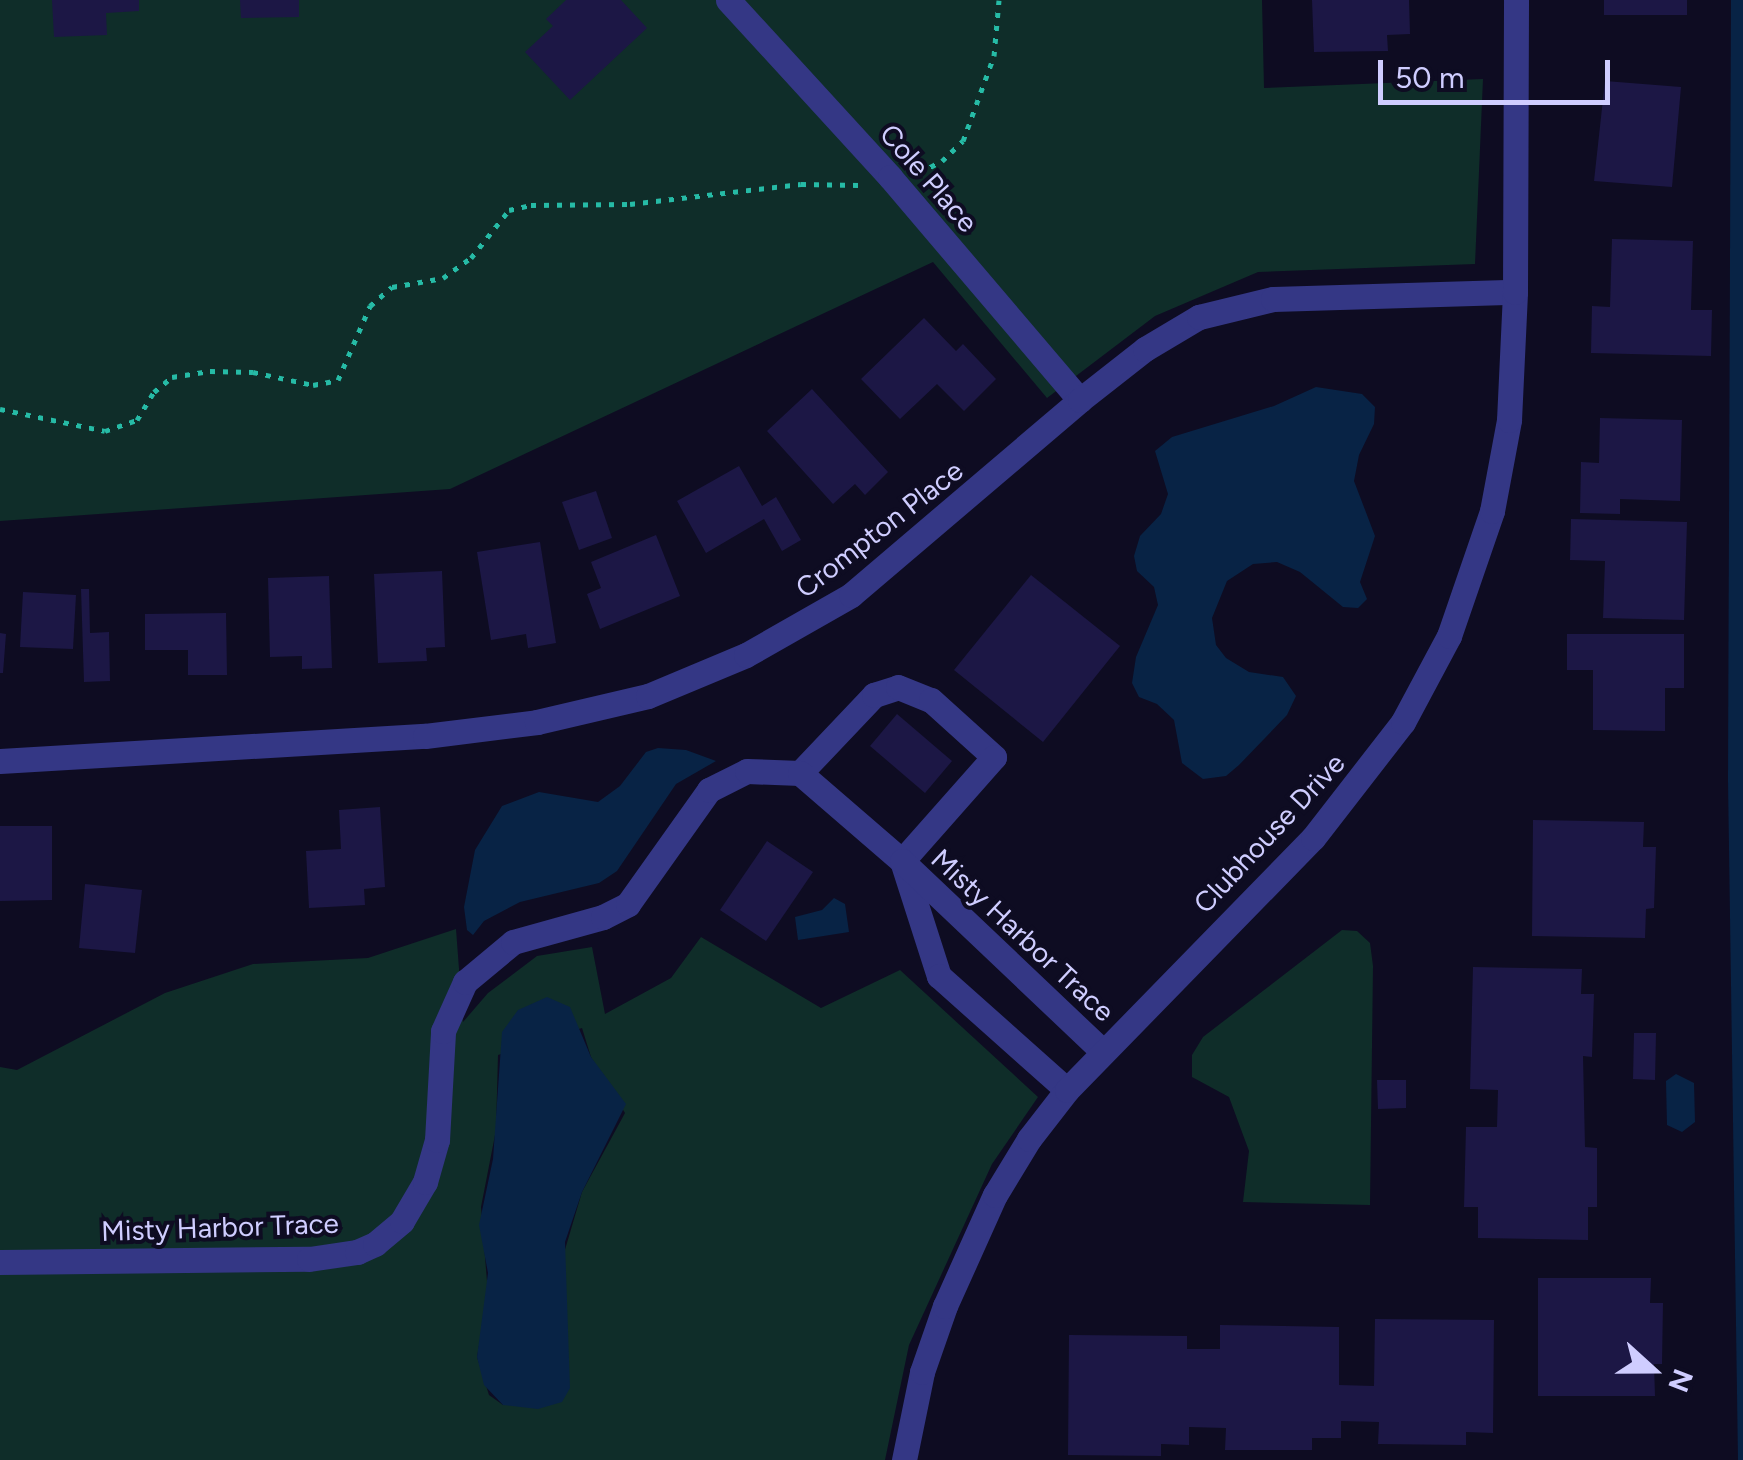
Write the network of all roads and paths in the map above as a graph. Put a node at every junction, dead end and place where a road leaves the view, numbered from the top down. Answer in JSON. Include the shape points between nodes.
{"nodes":[{"id":1,"x":728,"y":0,"type":"edge"},
{"id":2,"x":999,"y":0,"type":"edge"},
{"id":3,"x":1516,"y":0,"type":"edge"},
{"id":4,"x":890,"y":177,"type":"junction"},
{"id":5,"x":1516,"y":292,"type":"junction"},
{"id":6,"x":1080,"y":400,"type":"junction"},
{"id":7,"x":0,"y":410,"type":"edge"},
{"id":8,"x":0,"y":761,"type":"edge"},
{"id":9,"x":800,"y":773,"type":"junction"},
{"id":10,"x":902,"y":861,"type":"junction"},
{"id":11,"x":1103,"y":1052,"type":"junction"},
{"id":12,"x":1067,"y":1090,"type":"junction"},
{"id":13,"x":0,"y":1262,"type":"edge"},
{"id":14,"x":904,"y":1460,"type":"edge"}],
"edges":[{"from":1,"to":4,"type":"street","name":"Cole Place"},
{"from":2,"to":4,"type":"path","via":[[994,56],[963,141],[917,174]]},
{"from":3,"to":5,"type":"street","name":"Clubhouse Drive"},
{"from":4,"to":6,"type":"street","name":"Cole Place"},
{"from":4,"to":7,"type":"path","via":[[685,200],[531,204],[509,210],[472,258],[442,278],[392,287],[370,306],[338,380],[313,385],[210,371],[172,377],[137,420],[105,432]]},
{"from":5,"to":6,"type":"street","name":"Crompton Place","via":[[1243,302],[1171,331]]},
{"from":5,"to":11,"type":"street","name":"Clubhouse Drive","via":[[1509,420],[1492,511],[1423,690],[1313,838]]},
{"from":6,"to":8,"type":"street","name":"Crompton Place","via":[[851,595],[746,655],[648,696],[538,722],[425,736]]},
{"from":9,"to":10,"type":"street","name":"Misty Harbor Trace"},
{"from":9,"to":10,"type":"street","via":[[874,695],[898,688],[931,700],[994,757]]},
{"from":9,"to":13,"type":"street","name":"Misty Harbor Trace","via":[[760,769],[718,783],[628,904],[527,936],[474,971],[443,1031],[437,1140],[425,1182],[402,1220],[374,1244],[309,1259]]},
{"from":10,"to":11,"type":"street","name":"Misty Harbor Trace"},
{"from":10,"to":12,"type":"street","name":"Misty Harbor Trace","via":[[939,976]]},
{"from":11,"to":12,"type":"street","name":"Clubhouse Drive"},
{"from":12,"to":14,"type":"street","name":"Clubhouse Drive","via":[[1010,1169],[969,1250],[922,1372]]}]}
